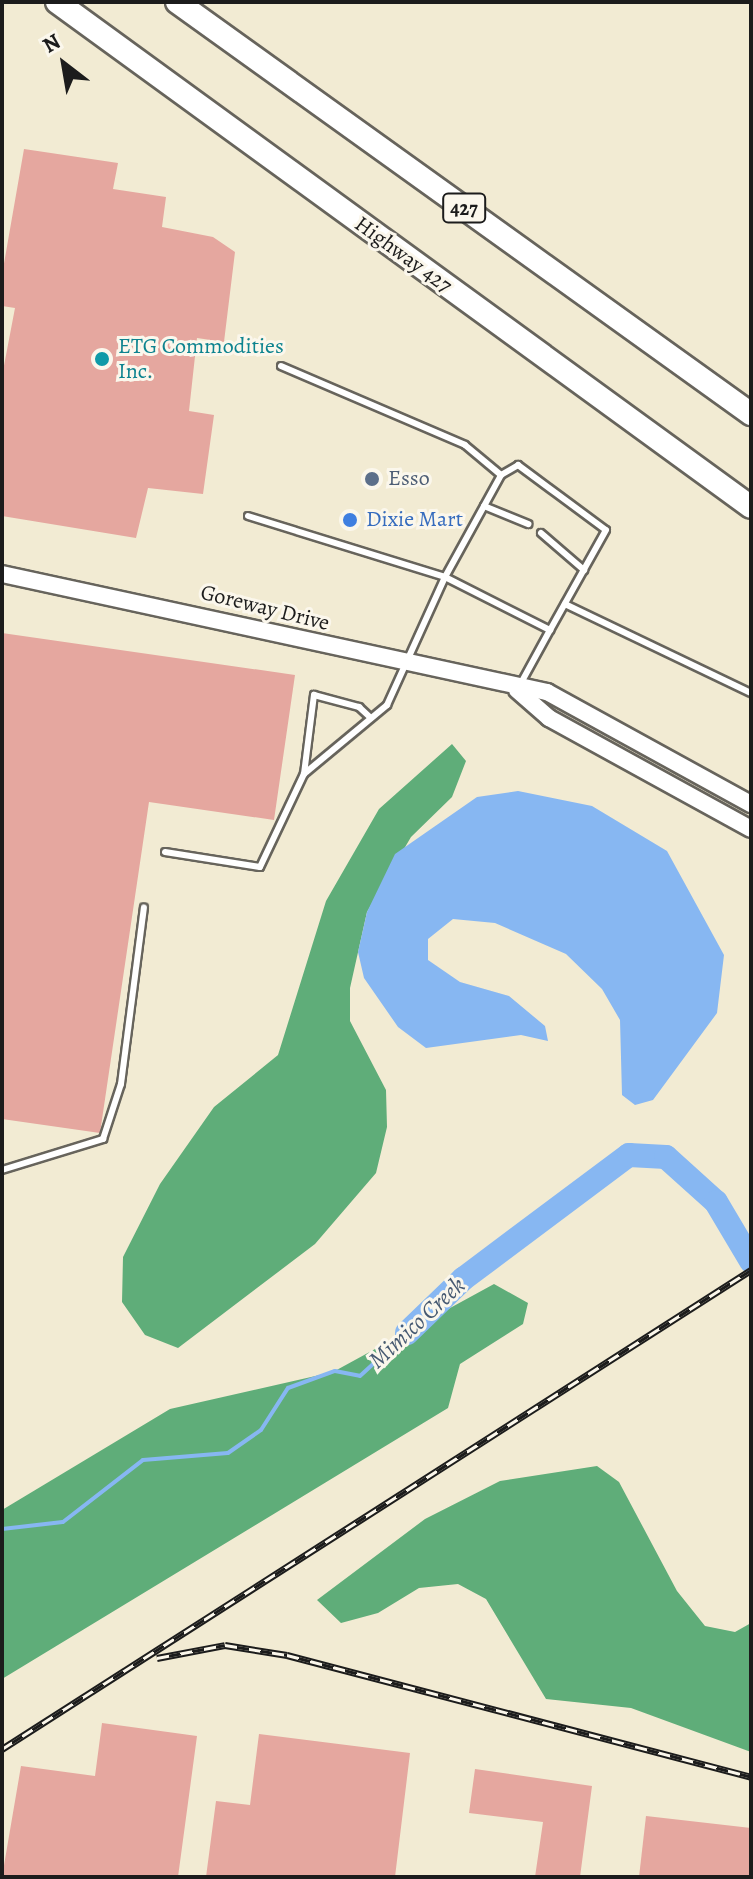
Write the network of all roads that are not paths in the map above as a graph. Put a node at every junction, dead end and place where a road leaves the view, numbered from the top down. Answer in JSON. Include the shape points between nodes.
{"nodes":[{"id":1,"x":57,"y":2,"type":"edge"},
{"id":2,"x":177,"y":2,"type":"edge"},
{"id":3,"x":281,"y":366,"type":"dead end"},
{"id":4,"x":751,"y":414,"type":"edge"},
{"id":5,"x":501,"y":475,"type":"junction"},
{"id":6,"x":727,"y":493,"type":"junction"},
{"id":7,"x":484,"y":506,"type":"junction"},
{"id":8,"x":751,"y":507,"type":"edge"},
{"id":9,"x":751,"y":514,"type":"edge"},
{"id":10,"x":248,"y":516,"type":"dead end"},
{"id":11,"x":528,"y":524,"type":"dead end"},
{"id":12,"x":541,"y":533,"type":"dead end"},
{"id":13,"x":584,"y":570,"type":"junction"},
{"id":14,"x":2,"y":574,"type":"edge"},
{"id":15,"x":445,"y":577,"type":"junction"},
{"id":16,"x":565,"y":604,"type":"junction"},
{"id":17,"x":550,"y":630,"type":"junction"},
{"id":18,"x":404,"y":664,"type":"junction"},
{"id":19,"x":517,"y":690,"type":"junction"},
{"id":20,"x":751,"y":693,"type":"edge"},
{"id":21,"x":371,"y":718,"type":"junction"},
{"id":22,"x":304,"y":774,"type":"junction"},
{"id":23,"x":751,"y":804,"type":"edge"},
{"id":24,"x":751,"y":829,"type":"edge"},
{"id":25,"x":165,"y":852,"type":"dead end"},
{"id":26,"x":144,"y":907,"type":"dead end"},
{"id":27,"x":2,"y":1170,"type":"edge"}],
"edges":[{"from":1,"to":6,"type":"highway","name":"Highway 427"},
{"from":2,"to":4,"type":"highway","number":"427"},
{"from":3,"to":5,"type":"lane","via":[[465,445]]},
{"from":5,"to":7,"type":"lane"},
{"from":5,"to":13,"type":"lane","via":[[518,465],[606,530]]},
{"from":6,"to":8,"type":"highway","name":"Highway 427"},
{"from":6,"to":9,"type":"highway"},
{"from":7,"to":11,"type":"lane"},
{"from":7,"to":15,"type":"lane"},
{"from":10,"to":15,"type":"lane"},
{"from":12,"to":13,"type":"lane"},
{"from":13,"to":16,"type":"lane"},
{"from":14,"to":18,"type":"main road","name":"Goreway Drive"},
{"from":15,"to":17,"type":"lane"},
{"from":15,"to":18,"type":"lane"},
{"from":16,"to":17,"type":"lane"},
{"from":16,"to":20,"type":"lane"},
{"from":17,"to":19,"type":"lane"},
{"from":18,"to":19,"type":"main road","name":"Goreway Drive"},
{"from":18,"to":21,"type":"lane","via":[[387,705]]},
{"from":19,"to":23,"type":"main road","name":"Goreway Drive","via":[[547,692],[573,704]]},
{"from":19,"to":24,"type":"main road","name":"Goreway Drive","via":[[541,714]]},
{"from":21,"to":22,"type":"lane"},
{"from":21,"to":22,"type":"lane","via":[[359,707],[314,695]]},
{"from":22,"to":25,"type":"lane","via":[[260,867]]},
{"from":26,"to":27,"type":"lane","via":[[121,1084],[103,1139]]}]}
